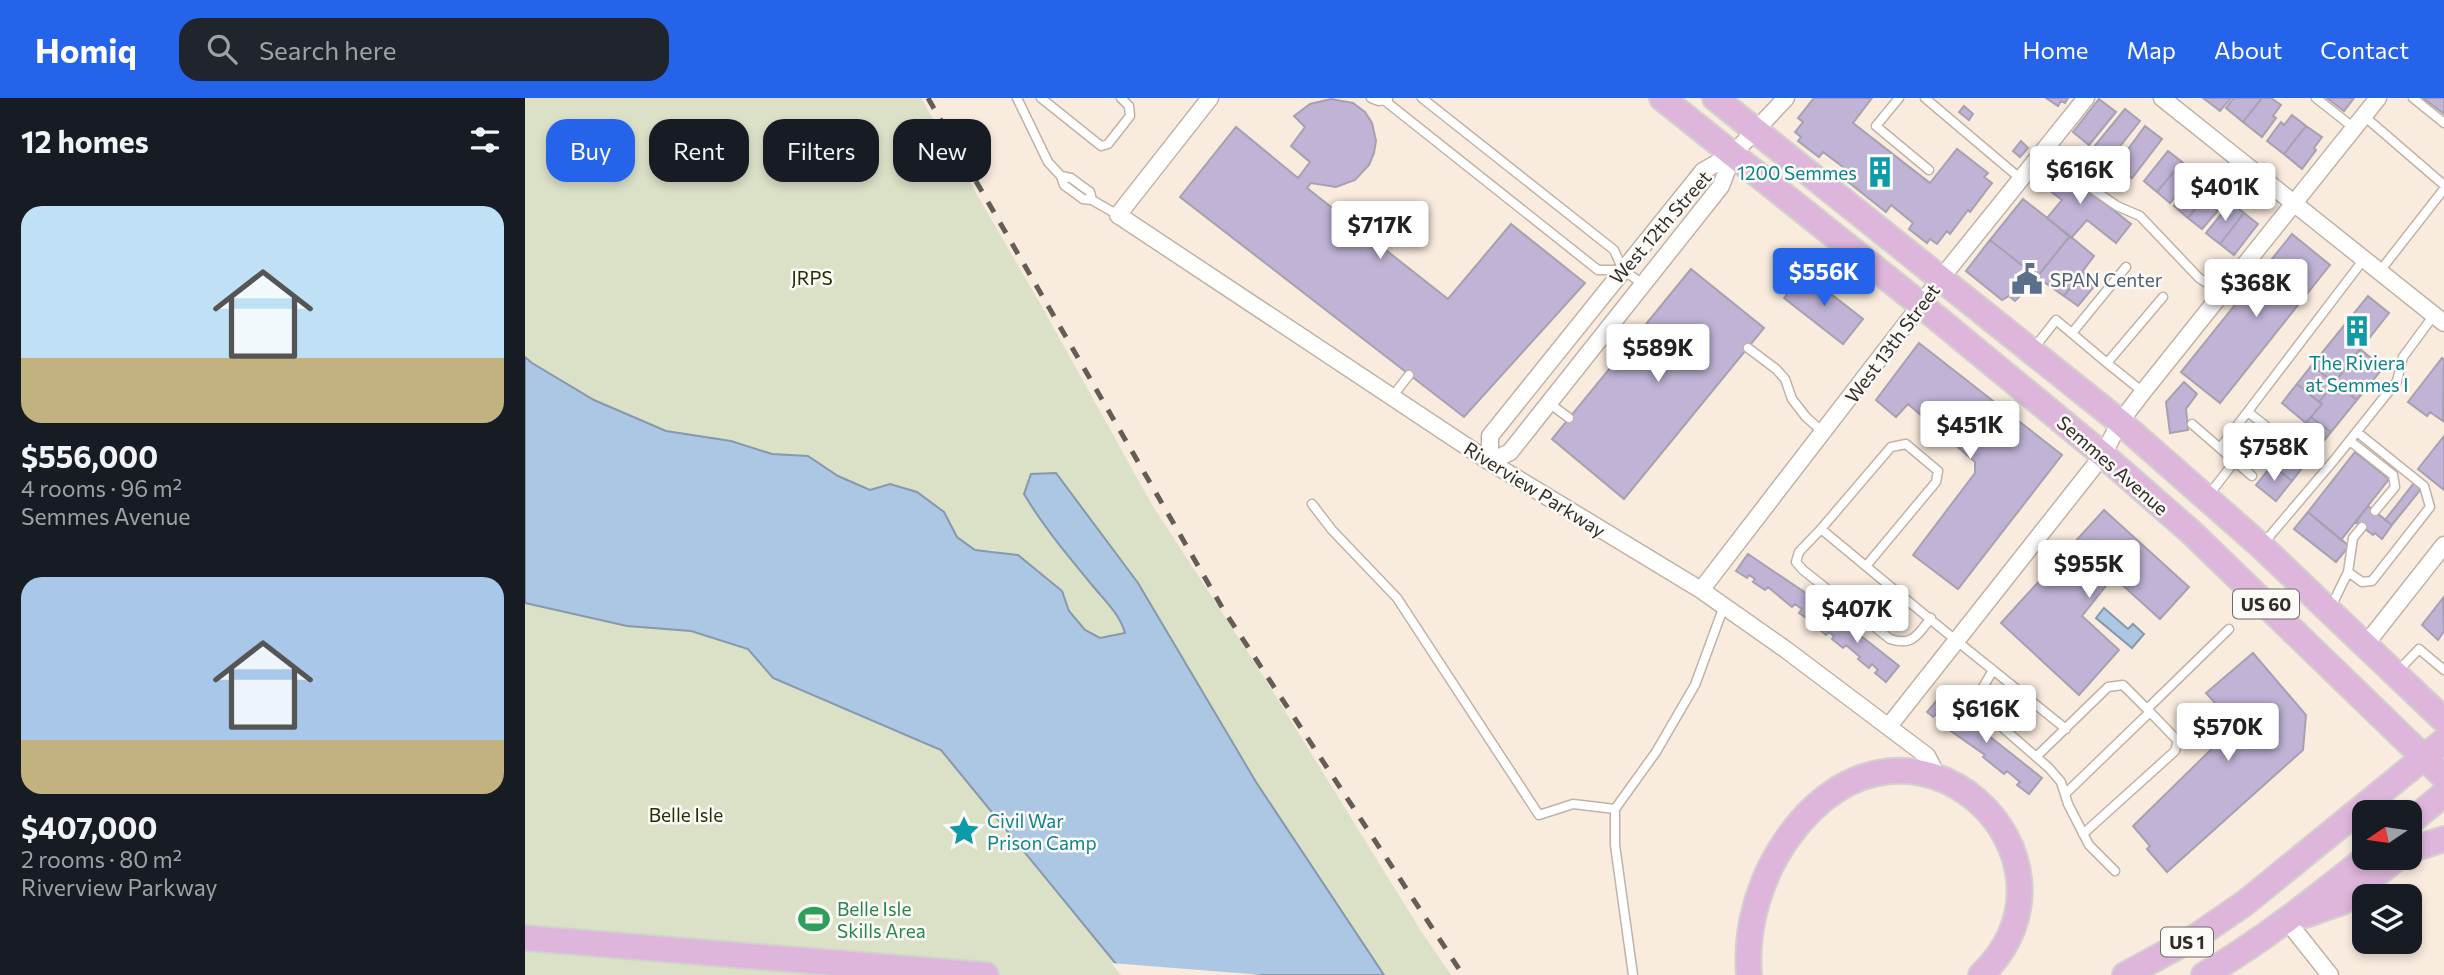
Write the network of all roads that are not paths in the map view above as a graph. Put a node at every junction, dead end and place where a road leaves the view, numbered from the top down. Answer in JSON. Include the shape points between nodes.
{"nodes":[{"id":1,"x":1017,"y":98,"type":"edge"},
{"id":2,"x":1041,"y":98,"type":"edge"},
{"id":3,"x":1121,"y":98,"type":"edge"},
{"id":4,"x":1210,"y":98,"type":"edge"},
{"id":5,"x":1371,"y":98,"type":"edge"},
{"id":6,"x":1422,"y":98,"type":"edge"},
{"id":7,"x":1662,"y":98,"type":"edge"},
{"id":8,"x":1715,"y":98,"type":"edge"},
{"id":9,"x":1786,"y":98,"type":"edge"},
{"id":10,"x":1899,"y":98,"type":"edge"},
{"id":11,"x":1925,"y":98,"type":"edge"},
{"id":12,"x":2086,"y":98,"type":"edge"},
{"id":13,"x":2162,"y":98,"type":"edge"},
{"id":14,"x":2316,"y":98,"type":"edge"},
{"id":15,"x":2378,"y":98,"type":"edge"},
{"id":16,"x":2413,"y":98,"type":"edge"},
{"id":17,"x":1387,"y":99,"type":"edge"},
{"id":18,"x":2358,"y":122,"type":"junction"},
{"id":19,"x":2444,"y":122,"type":"edge"},
{"id":20,"x":1756,"y":130,"type":"junction"},
{"id":21,"x":1734,"y":154,"type":"junction"},
{"id":22,"x":2042,"y":154,"type":"junction"},
{"id":23,"x":1929,"y":170,"type":"dead end"},
{"id":24,"x":2022,"y":180,"type":"junction"},
{"id":25,"x":2444,"y":187,"type":"edge"},
{"id":26,"x":2295,"y":204,"type":"junction"},
{"id":27,"x":1118,"y":215,"type":"junction"},
{"id":28,"x":2364,"y":259,"type":"junction"},
{"id":29,"x":2126,"y":267,"type":"dead end"},
{"id":30,"x":1623,"y":270,"type":"junction"},
{"id":31,"x":2380,"y":271,"type":"junction"},
{"id":32,"x":1942,"y":277,"type":"junction"},
{"id":33,"x":1643,"y":284,"type":"junction"},
{"id":34,"x":2223,"y":293,"type":"junction"},
{"id":35,"x":2163,"y":296,"type":"dead end"},
{"id":36,"x":1921,"y":305,"type":"junction"},
{"id":37,"x":2439,"y":319,"type":"edge"},
{"id":38,"x":2072,"y":333,"type":"junction"},
{"id":39,"x":1748,"y":348,"type":"dead end"},
{"id":40,"x":2032,"y":350,"type":"junction"},
{"id":41,"x":2107,"y":363,"type":"junction"},
{"id":42,"x":1409,"y":374,"type":"dead end"},
{"id":43,"x":2143,"y":392,"type":"junction"},
{"id":44,"x":1392,"y":397,"type":"junction"},
{"id":45,"x":1549,"y":403,"type":"junction"},
{"id":46,"x":2248,"y":411,"type":"junction"},
{"id":47,"x":1569,"y":418,"type":"dead end"},
{"id":48,"x":2120,"y":422,"type":"junction"},
{"id":49,"x":2192,"y":424,"type":"dead end"},
{"id":50,"x":2357,"y":432,"type":"junction"},
{"id":51,"x":1824,"y":433,"type":"junction"},
{"id":52,"x":2282,"y":439,"type":"dead end"},
{"id":53,"x":2350,"y":441,"type":"junction"},
{"id":54,"x":2220,"y":448,"type":"junction"},
{"id":55,"x":2103,"y":455,"type":"junction"},
{"id":56,"x":2235,"y":461,"type":"junction"},
{"id":57,"x":1490,"y":462,"type":"junction"},
{"id":58,"x":2252,"y":476,"type":"dead end"},
{"id":59,"x":2207,"y":498,"type":"junction"},
{"id":60,"x":1313,"y":504,"type":"dead end"},
{"id":61,"x":2375,"y":511,"type":"dead end"},
{"id":62,"x":2363,"y":527,"type":"dead end"},
{"id":63,"x":1821,"y":529,"type":"junction"},
{"id":64,"x":2444,"y":545,"type":"edge"},
{"id":65,"x":2261,"y":546,"type":"junction"},
{"id":66,"x":1866,"y":566,"type":"junction"},
{"id":67,"x":2349,"y":572,"type":"junction"},
{"id":68,"x":1701,"y":590,"type":"junction"},
{"id":69,"x":1724,"y":606,"type":"junction"},
{"id":70,"x":2330,"y":610,"type":"junction"},
{"id":71,"x":1931,"y":618,"type":"junction"},
{"id":72,"x":2229,"y":629,"type":"dead end"},
{"id":73,"x":1956,"y":641,"type":"junction"},
{"id":74,"x":2366,"y":643,"type":"junction"},
{"id":75,"x":1993,"y":670,"type":"junction"},
{"id":76,"x":2444,"y":670,"type":"edge"},
{"id":77,"x":2396,"y":673,"type":"junction"},
{"id":78,"x":2148,"y":711,"type":"junction"},
{"id":79,"x":2444,"y":720,"type":"edge"},
{"id":80,"x":1889,"y":726,"type":"junction"},
{"id":81,"x":2066,"y":729,"type":"junction"},
{"id":82,"x":2444,"y":741,"type":"edge"},
{"id":83,"x":2036,"y":757,"type":"junction"},
{"id":84,"x":2425,"y":758,"type":"junction"},
{"id":85,"x":1938,"y":777,"type":"junction"},
{"id":86,"x":2444,"y":777,"type":"edge"},
{"id":87,"x":2065,"y":794,"type":"junction"},
{"id":88,"x":2444,"y":794,"type":"edge"},
{"id":89,"x":1615,"y":809,"type":"junction"},
{"id":90,"x":2422,"y":812,"type":"edge"},
{"id":91,"x":2083,"y":834,"type":"junction"},
{"id":92,"x":2444,"y":839,"type":"edge"},
{"id":93,"x":2422,"y":846,"type":"edge"},
{"id":94,"x":2352,"y":869,"type":"edge"},
{"id":95,"x":2382,"y":870,"type":"edge"},
{"id":96,"x":2115,"y":871,"type":"dead end"},
{"id":97,"x":2287,"y":921,"type":"junction"},
{"id":98,"x":525,"y":938,"type":"edge"},
{"id":99,"x":986,"y":975,"type":"edge"},
{"id":100,"x":1633,"y":975,"type":"edge"},
{"id":101,"x":1749,"y":975,"type":"edge"},
{"id":102,"x":1981,"y":975,"type":"edge"},
{"id":103,"x":2125,"y":975,"type":"edge"},
{"id":104,"x":2204,"y":975,"type":"edge"},
{"id":105,"x":2330,"y":975,"type":"edge"}],
"edges":[{"from":1,"to":27,"type":"lane","via":[[1064,184],[1083,199]]},
{"from":2,"to":3,"type":"lane","via":[[1101,146],[1108,144],[1130,116]]},
{"from":4,"to":27,"type":"street"},
{"from":5,"to":17,"type":"lane"},
{"from":6,"to":30,"type":"lane","via":[[1614,250]]},
{"from":7,"to":21,"type":"main road","name":"Semmes Avenue","number":"US 60"},
{"from":8,"to":20,"type":"main road","name":"Semmes Avenue","number":"US 60"},
{"from":9,"to":20,"type":"street","name":"West 12th Street"},
{"from":10,"to":23,"type":"lane","via":[[1876,126]]},
{"from":11,"to":24,"type":"lane"},
{"from":12,"to":22,"type":"street","name":"West 13th Street"},
{"from":13,"to":26,"type":"street"},
{"from":14,"to":18,"type":"lane"},
{"from":15,"to":18,"type":"street"},
{"from":16,"to":19,"type":"lane"},
{"from":17,"to":30,"type":"lane","via":[[1598,270]]},
{"from":18,"to":25,"type":"lane"},
{"from":18,"to":26,"type":"street"},
{"from":20,"to":21,"type":"street","name":"West 12th Street"},
{"from":20,"to":32,"type":"main road","name":"Semmes Avenue","number":"US 60"},
{"from":21,"to":30,"type":"street","name":"West 12th Street","via":[[1703,172]]},
{"from":21,"to":33,"type":"street","name":"West 12th Street","via":[[1721,186]]},
{"from":21,"to":36,"type":"main road","name":"Semmes Avenue","number":"US 60"},
{"from":22,"to":24,"type":"street","name":"West 13th Street"},
{"from":22,"to":34,"type":"lane","via":[[2117,206],[2140,216],[2199,278]]},
{"from":24,"to":32,"type":"street","name":"West 13th Street"},
{"from":25,"to":31,"type":"lane"},
{"from":26,"to":28,"type":"street"},
{"from":26,"to":34,"type":"street"},
{"from":27,"to":44,"type":"street","name":"Riverview Parkway"},
{"from":28,"to":31,"type":"street"},
{"from":28,"to":46,"type":"lane"},
{"from":29,"to":38,"type":"lane"},
{"from":30,"to":33,"type":"lane"},
{"from":30,"to":57,"type":"street","name":"West 12th Street","via":[[1490,436]]},
{"from":31,"to":37,"type":"street"},
{"from":32,"to":36,"type":"street","name":"West 13th Street"},
{"from":32,"to":40,"type":"main road","name":"Semmes Avenue","number":"US 60"},
{"from":33,"to":45,"type":"street","name":"West 12th Street"},
{"from":34,"to":43,"type":"street"},
{"from":35,"to":41,"type":"lane"},
{"from":36,"to":51,"type":"street","name":"West 13th Street"},
{"from":36,"to":55,"type":"main road","name":"Semmes Avenue","number":"US 60"},
{"from":37,"to":50,"type":"lane","via":[[2403,357],[2397,381]]},
{"from":38,"to":40,"type":"lane","via":[[2056,320]]},
{"from":38,"to":41,"type":"lane"},
{"from":39,"to":51,"type":"lane","via":[[1785,379],[1792,399]]},
{"from":40,"to":48,"type":"main road","name":"Semmes Avenue","number":"US 60"},
{"from":41,"to":43,"type":"lane"},
{"from":42,"to":44,"type":"lane"},
{"from":43,"to":48,"type":"street"},
{"from":44,"to":57,"type":"street","name":"Riverview Parkway"},
{"from":45,"to":47,"type":"lane"},
{"from":45,"to":57,"type":"street","name":"West 12th Street","via":[[1510,452]]},
{"from":46,"to":52,"type":"lane"},
{"from":46,"to":54,"type":"lane"},
{"from":48,"to":55,"type":"street"},
{"from":48,"to":59,"type":"main road","name":"Semmes Avenue","number":"US 60"},
{"from":49,"to":54,"type":"lane"},
{"from":50,"to":53,"type":"lane"},
{"from":50,"to":67,"type":"lane","via":[[2424,486],[2430,507],[2372,580],[2362,582]]},
{"from":51,"to":68,"type":"street","name":"West 13th Street"},
{"from":53,"to":61,"type":"lane","via":[[2393,475],[2395,486]]},
{"from":53,"to":65,"type":"lane"},
{"from":54,"to":56,"type":"lane"},
{"from":55,"to":73,"type":"street"},
{"from":55,"to":84,"type":"main road","name":"Semmes Avenue","number":"US 60","via":[[2192,533]]},
{"from":56,"to":58,"type":"lane"},
{"from":56,"to":59,"type":"lane"},
{"from":57,"to":68,"type":"street","name":"Riverview Parkway"},
{"from":59,"to":65,"type":"main road","name":"Semmes Avenue","number":"US 60"},
{"from":60,"to":89,"type":"lane","via":[[1397,598],[1539,815],[1573,804]]},
{"from":62,"to":67,"type":"lane","via":[[2353,538]]},
{"from":63,"to":66,"type":"lane"},
{"from":63,"to":66,"type":"lane","via":[[1891,447],[1906,444],[1938,471],[1936,482]]},
{"from":63,"to":71,"type":"lane","via":[[1799,552],[1796,562],[1803,570],[1890,639],[1901,643],[1913,640]]},
{"from":64,"to":74,"type":"street"},
{"from":65,"to":70,"type":"main road","name":"Semmes Avenue","number":"US 60"},
{"from":66,"to":71,"type":"lane"},
{"from":67,"to":70,"type":"lane"},
{"from":68,"to":69,"type":"street","name":"Riverview Parkway"},
{"from":69,"to":80,"type":"street","name":"Riverview Parkway"},
{"from":69,"to":89,"type":"lane","via":[[1695,685],[1656,752]]},
{"from":70,"to":74,"type":"main road","name":"Semmes Avenue","number":"US 60"},
{"from":71,"to":73,"type":"lane"},
{"from":72,"to":78,"type":"lane"},
{"from":73,"to":75,"type":"lane"},
{"from":73,"to":80,"type":"street"},
{"from":74,"to":77,"type":"main road","name":"Semmes Avenue","number":"US 60"},
{"from":75,"to":81,"type":"lane"},
{"from":75,"to":83,"type":"lane","via":[[1978,696],[1980,708]]},
{"from":76,"to":77,"type":"lane","via":[[2419,649]]},
{"from":77,"to":79,"type":"main road","name":"Semmes Avenue","number":"US 60"},
{"from":78,"to":81,"type":"lane","via":[[2117,684],[2108,687]]},
{"from":78,"to":87,"type":"lane"},
{"from":78,"to":91,"type":"lane","via":[[2178,741],[2175,751]]},
{"from":80,"to":85,"type":"street","name":"Riverview Parkway","via":[[1927,756]]},
{"from":81,"to":83,"type":"lane"},
{"from":82,"to":84,"type":"main road","number":"US 1"},
{"from":83,"to":87,"type":"lane","via":[[2061,782]]},
{"from":84,"to":86,"type":"main road","name":"Semmes Avenue","number":"US 60"},
{"from":84,"to":103,"type":"main road","number":"US 1","via":[[2245,903],[2197,936]]},
{"from":85,"to":101,"type":"main road","via":[[1875,773],[1844,783],[1818,802],[1782,845],[1764,880],[1751,933]]},
{"from":85,"to":102,"type":"main road","via":[[1956,784],[1991,813],[2016,865],[2019,883],[2014,920],[2001,952]]},
{"from":87,"to":91,"type":"lane"},
{"from":88,"to":90,"type":"main road"},
{"from":89,"to":100,"type":"lane","via":[[1615,845]]},
{"from":91,"to":96,"type":"lane"},
{"from":92,"to":93,"type":"main road"},
{"from":94,"to":97,"type":"main road","number":"US 1"},
{"from":95,"to":97,"type":"main road","via":[[2342,902]]},
{"from":97,"to":104,"type":"main road","number":"US 1"},
{"from":97,"to":105,"type":"street"},
{"from":98,"to":99,"type":"main road"}]}
